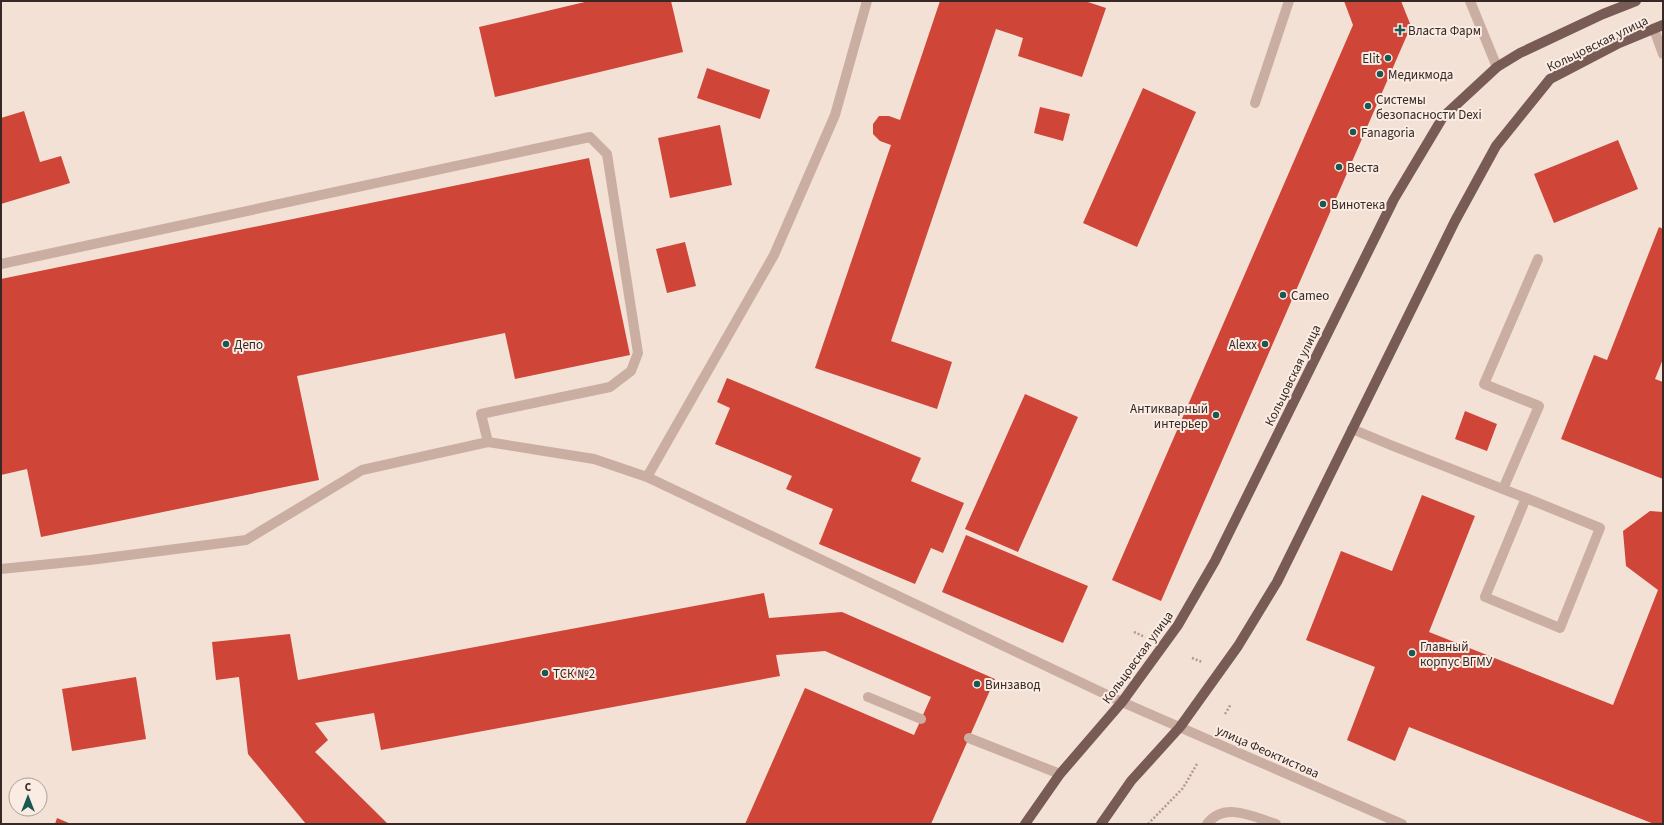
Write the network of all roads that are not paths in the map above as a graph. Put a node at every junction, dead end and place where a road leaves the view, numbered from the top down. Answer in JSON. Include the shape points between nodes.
{"nodes":[{"id":1,"x":867,"y":1,"type":"edge"},
{"id":2,"x":1289,"y":1,"type":"edge"},
{"id":3,"x":1470,"y":1,"type":"edge"},
{"id":4,"x":1636,"y":1,"type":"edge"},
{"id":5,"x":1658,"y":27,"type":"edge"},
{"id":6,"x":1663,"y":54,"type":"edge"},
{"id":7,"x":1497,"y":68,"type":"junction"},
{"id":8,"x":1255,"y":103,"type":"dead end"},
{"id":9,"x":1538,"y":259,"type":"dead end"},
{"id":10,"x":1,"y":264,"type":"edge"},
{"id":11,"x":1352,"y":429,"type":"junction"},
{"id":12,"x":488,"y":442,"type":"junction"},
{"id":13,"x":647,"y":477,"type":"junction"},
{"id":14,"x":1503,"y":490,"type":"junction"},
{"id":15,"x":1526,"y":498,"type":"junction"},
{"id":16,"x":1,"y":569,"type":"edge"},
{"id":17,"x":868,"y":697,"type":"dead end"},
{"id":18,"x":1122,"y":702,"type":"junction"},
{"id":19,"x":921,"y":718,"type":"dead end"},
{"id":20,"x":1180,"y":727,"type":"junction"},
{"id":21,"x":969,"y":738,"type":"dead end"},
{"id":22,"x":1060,"y":774,"type":"junction"},
{"id":23,"x":1024,"y":824,"type":"edge"},
{"id":24,"x":1101,"y":824,"type":"edge"},
{"id":25,"x":1206,"y":824,"type":"edge"},
{"id":26,"x":1276,"y":824,"type":"edge"},
{"id":27,"x":1402,"y":824,"type":"edge"}],
"edges":[{"from":1,"to":13,"type":"street","via":[[835,116],[774,256]]},
{"from":2,"to":8,"type":"street"},
{"from":3,"to":7,"type":"street"},
{"from":4,"to":7,"type":"main road","name":"Кольцовская улица","via":[[1520,53]]},
{"from":5,"to":6,"type":"street"},
{"from":5,"to":11,"type":"main road","name":"Кольцовская улица","via":[[1619,43],[1550,79],[1496,146],[1455,221]]},
{"from":7,"to":18,"type":"main road","name":"Кольцовская улица","via":[[1443,118],[1394,199],[1215,561],[1178,625]]},
{"from":9,"to":14,"type":"street","via":[[1484,384],[1539,406]]},
{"from":10,"to":12,"type":"street","via":[[590,137],[607,154],[638,353],[631,371],[610,387],[481,414]]},
{"from":11,"to":14,"type":"street"},
{"from":11,"to":20,"type":"main road","name":"Кольцовская улица","via":[[1277,582],[1238,646]]},
{"from":12,"to":13,"type":"street","name":"улица Феоктистова","via":[[594,459]]},
{"from":12,"to":16,"type":"street","via":[[362,470],[246,540]]},
{"from":13,"to":18,"type":"street","name":"улица Феоктистова"},
{"from":14,"to":15,"type":"street"},
{"from":15,"to":15,"type":"street","via":[[1600,528],[1560,628],[1485,597]]},
{"from":17,"to":19,"type":"street"},
{"from":18,"to":20,"type":"street","name":"улица Феоктистова"},
{"from":18,"to":22,"type":"main road","name":"Кольцовская улица"},
{"from":20,"to":24,"type":"main road","name":"Кольцовская улица","via":[[1131,781]]},
{"from":20,"to":27,"type":"street","name":"улица Феоктистова"},
{"from":21,"to":22,"type":"street"},
{"from":22,"to":23,"type":"main road","name":"Кольцовская улица"},
{"from":25,"to":26,"type":"street","via":[[1224,812],[1240,812]]}]}
